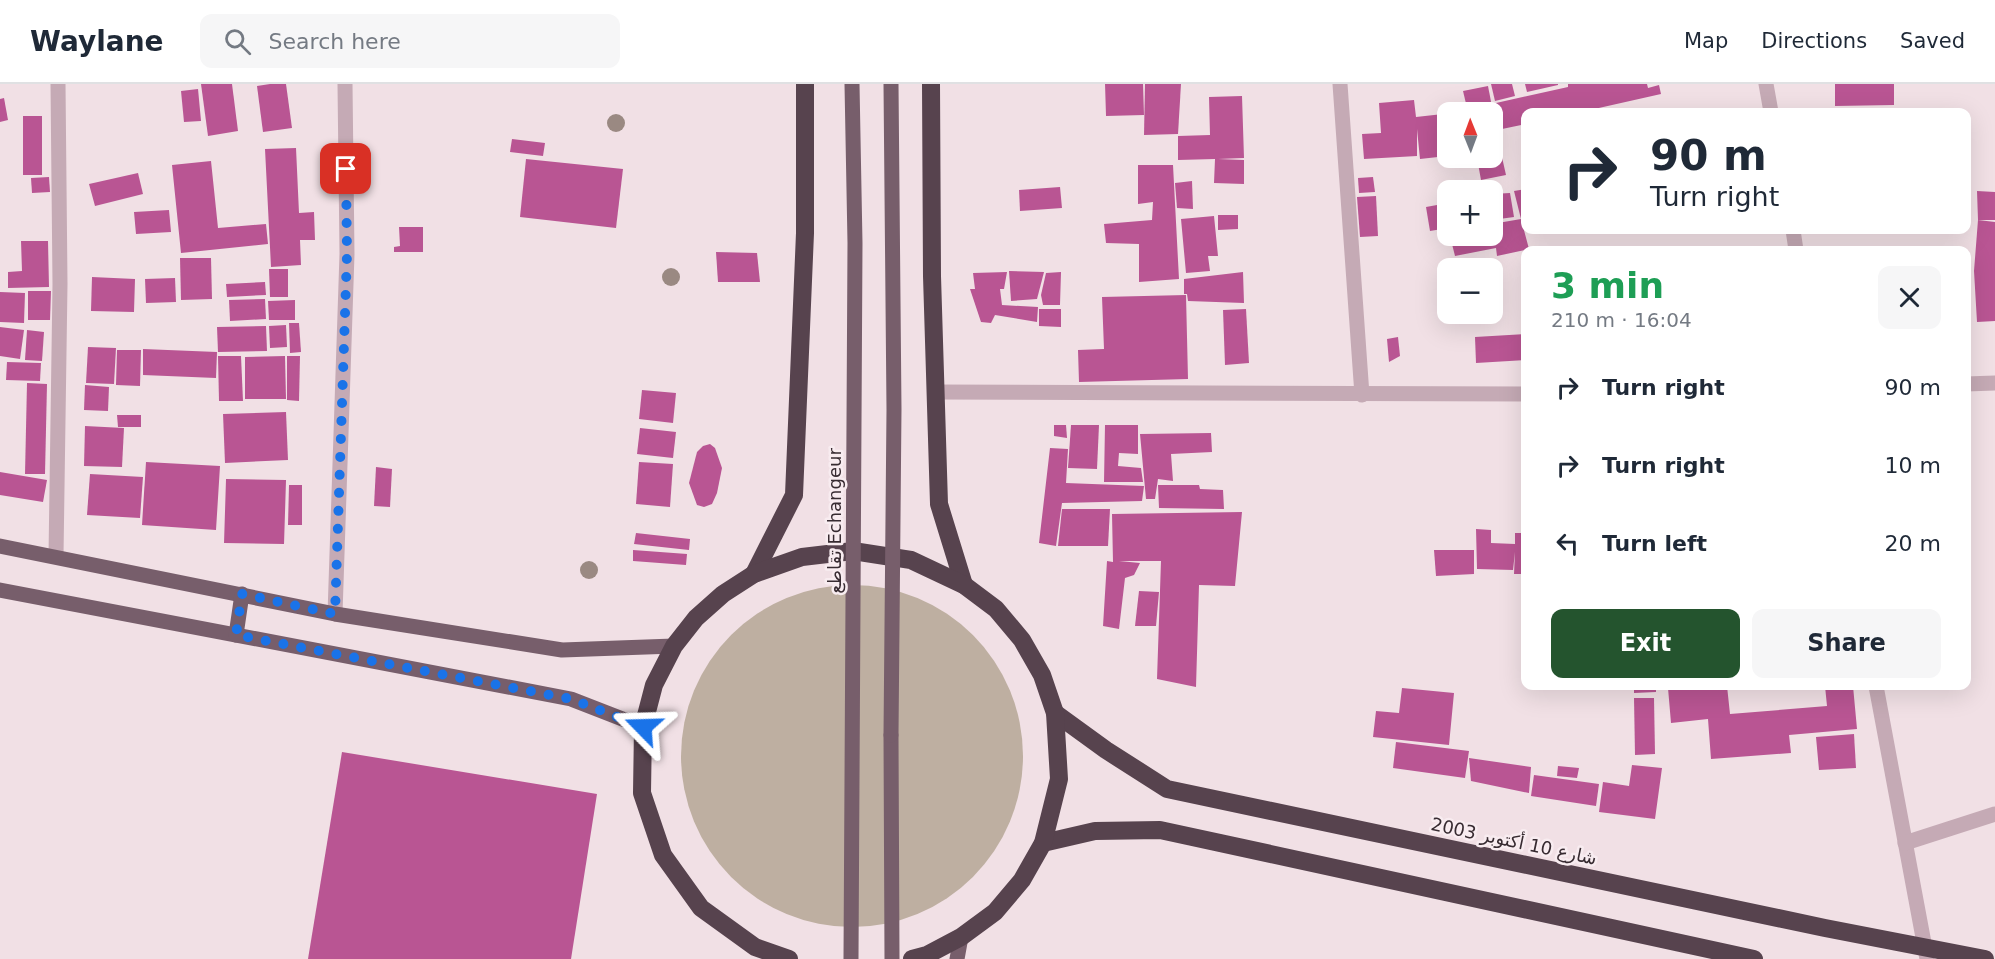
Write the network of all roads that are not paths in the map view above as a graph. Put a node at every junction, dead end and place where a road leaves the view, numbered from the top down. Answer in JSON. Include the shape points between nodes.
{"nodes":[{"id":1,"x":58,"y":84,"type":"edge"},
{"id":2,"x":345,"y":84,"type":"edge"},
{"id":3,"x":805,"y":84,"type":"edge"},
{"id":4,"x":852,"y":84,"type":"edge"},
{"id":5,"x":891,"y":84,"type":"edge"},
{"id":6,"x":931,"y":84,"type":"edge"},
{"id":7,"x":1340,"y":84,"type":"edge"},
{"id":8,"x":1766,"y":84,"type":"edge"},
{"id":9,"x":1771,"y":108,"type":"edge"},
{"id":10,"x":1995,"y":383,"type":"edge"},
{"id":11,"x":1971,"y":384,"type":"edge"},
{"id":12,"x":935,"y":392,"type":"junction"},
{"id":13,"x":1521,"y":394,"type":"edge"},
{"id":14,"x":1362,"y":395,"type":"junction"},
{"id":15,"x":0,"y":546,"type":"edge"},
{"id":16,"x":56,"y":556,"type":"junction"},
{"id":17,"x":754,"y":574,"type":"junction"},
{"id":18,"x":964,"y":585,"type":"junction"},
{"id":19,"x":0,"y":590,"type":"edge"},
{"id":20,"x":242,"y":594,"type":"junction"},
{"id":21,"x":335,"y":614,"type":"junction"},
{"id":22,"x":236,"y":635,"type":"junction"},
{"id":23,"x":674,"y":646,"type":"junction"},
{"id":24,"x":1877,"y":690,"type":"edge"},
{"id":25,"x":1055,"y":713,"type":"junction"},
{"id":26,"x":643,"y":727,"type":"junction"},
{"id":27,"x":1995,"y":814,"type":"edge"},
{"id":28,"x":1043,"y":843,"type":"junction"},
{"id":29,"x":1905,"y":843,"type":"junction"},
{"id":30,"x":961,"y":937,"type":"junction"},
{"id":31,"x":758,"y":953,"type":"edge"},
{"id":32,"x":1926,"y":953,"type":"edge"},
{"id":33,"x":789,"y":959,"type":"edge"},
{"id":34,"x":851,"y":959,"type":"edge"},
{"id":35,"x":892,"y":959,"type":"edge"},
{"id":36,"x":912,"y":959,"type":"edge"},
{"id":37,"x":957,"y":959,"type":"edge"},
{"id":38,"x":1754,"y":959,"type":"edge"},
{"id":39,"x":1985,"y":959,"type":"edge"}],
"edges":[{"from":1,"to":16,"type":"street"},
{"from":2,"to":21,"type":"street","via":[[347,254]]},
{"from":3,"to":17,"type":"highway","via":[[805,233],[794,495]]},
{"from":4,"to":34,"type":"main road","name":"تقاطع Echangeur","bridge":true,"via":[[855,255]]},
{"from":5,"to":35,"type":"main road","bridge":true},
{"from":6,"to":12,"type":"highway"},
{"from":7,"to":14,"type":"street"},
{"from":8,"to":9,"type":"street"},
{"from":10,"to":11,"type":"street"},
{"from":12,"to":14,"type":"street"},
{"from":12,"to":18,"type":"highway","via":[[939,504]]},
{"from":13,"to":14,"type":"street"},
{"from":15,"to":16,"type":"main road"},
{"from":16,"to":20,"type":"main road"},
{"from":17,"to":18,"type":"highway","via":[[802,557],[853,551],[911,560]]},
{"from":17,"to":23,"type":"highway","via":[[723,594]]},
{"from":18,"to":25,"type":"highway","via":[[996,609],[1022,640],[1042,675]]},
{"from":19,"to":22,"type":"main road"},
{"from":20,"to":21,"type":"main road"},
{"from":20,"to":22,"type":"main road"},
{"from":21,"to":23,"type":"main road","via":[[562,650]]},
{"from":22,"to":26,"type":"main road","via":[[571,699]]},
{"from":23,"to":26,"type":"highway","via":[[654,685]]},
{"from":24,"to":29,"type":"street"},
{"from":25,"to":28,"type":"highway","via":[[1059,779]]},
{"from":25,"to":32,"type":"highway","name":"شارع 10 أكتوبر 2003","via":[[1167,789]]},
{"from":26,"to":31,"type":"highway","via":[[642,793],[663,855],[701,908]]},
{"from":27,"to":29,"type":"street"},
{"from":28,"to":30,"type":"highway","via":[[1023,880],[995,912]]},
{"from":28,"to":38,"type":"highway","via":[[1095,831],[1160,830]]},
{"from":29,"to":32,"type":"street"},
{"from":30,"to":36,"type":"highway"},
{"from":30,"to":37,"type":"main road"},
{"from":31,"to":33,"type":"highway"},
{"from":32,"to":39,"type":"highway","name":"شارع 10 أكتوبر 2003"}]}
